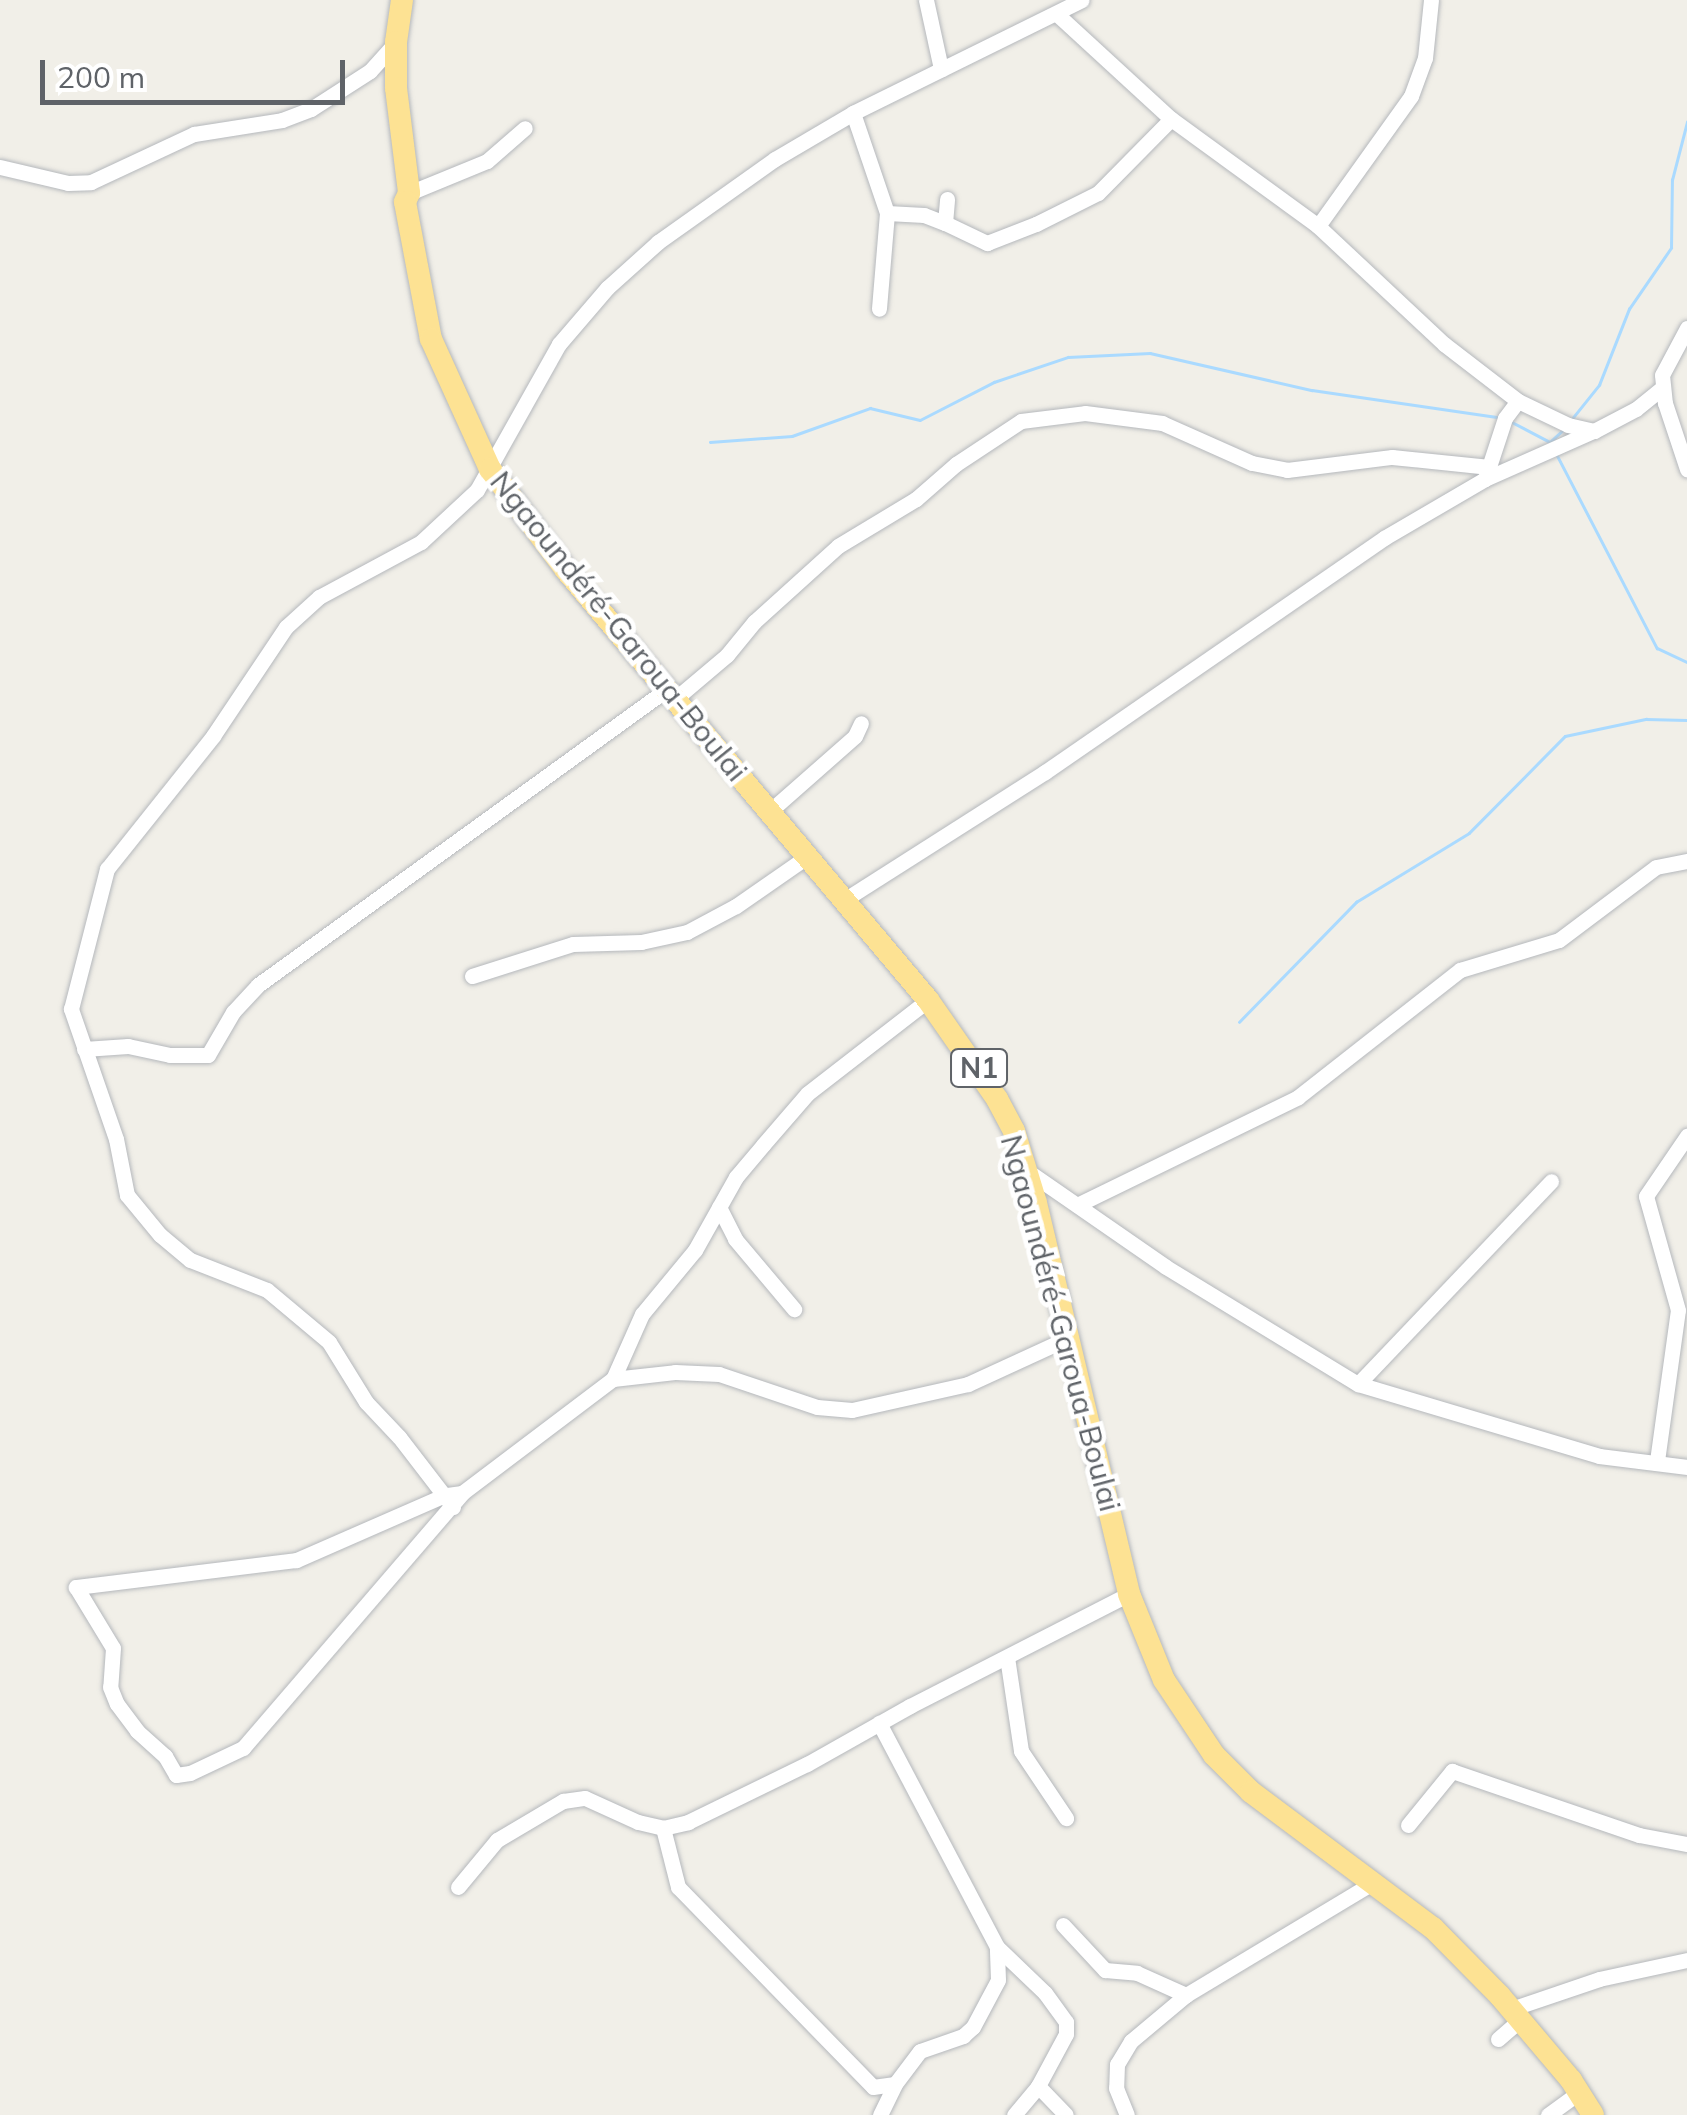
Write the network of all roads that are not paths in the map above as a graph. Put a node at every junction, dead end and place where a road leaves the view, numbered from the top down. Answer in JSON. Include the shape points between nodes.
{"nodes":[{"id":1,"x":402,"y":0,"type":"edge"},
{"id":2,"x":926,"y":0,"type":"edge"},
{"id":3,"x":1082,"y":0,"type":"edge"},
{"id":4,"x":1431,"y":0,"type":"edge"},
{"id":5,"x":1058,"y":15,"type":"junction"},
{"id":6,"x":396,"y":42,"type":"junction"},
{"id":7,"x":941,"y":69,"type":"junction"},
{"id":8,"x":852,"y":112,"type":"junction"},
{"id":9,"x":1171,"y":119,"type":"junction"},
{"id":10,"x":525,"y":128,"type":"dead end"},
{"id":11,"x":0,"y":167,"type":"edge"},
{"id":12,"x":409,"y":192,"type":"junction"},
{"id":13,"x":947,"y":200,"type":"dead end"},
{"id":14,"x":887,"y":213,"type":"junction"},
{"id":15,"x":945,"y":222,"type":"junction"},
{"id":16,"x":1318,"y":226,"type":"junction"},
{"id":17,"x":879,"y":309,"type":"dead end"},
{"id":18,"x":1687,"y":328,"type":"edge"},
{"id":19,"x":1662,"y":388,"type":"junction"},
{"id":20,"x":1518,"y":401,"type":"junction"},
{"id":21,"x":1594,"y":430,"type":"junction"},
{"id":22,"x":1682,"y":442,"type":"edge"},
{"id":23,"x":490,"y":469,"type":"junction"},
{"id":24,"x":1687,"y":469,"type":"edge"},
{"id":25,"x":1487,"y":473,"type":"junction"},
{"id":26,"x":671,"y":694,"type":"junction"},
{"id":27,"x":860,"y":723,"type":"dead end"},
{"id":28,"x":770,"y":811,"type":"junction"},
{"id":29,"x":808,"y":856,"type":"junction"},
{"id":30,"x":1687,"y":861,"type":"edge"},
{"id":31,"x":844,"y":900,"type":"junction"},
{"id":32,"x":472,"y":976,"type":"dead end"},
{"id":33,"x":928,"y":1000,"type":"junction"},
{"id":34,"x":84,"y":1049,"type":"junction"},
{"id":35,"x":1687,"y":1136,"type":"edge"},
{"id":36,"x":1026,"y":1170,"type":"junction"},
{"id":37,"x":1550,"y":1182,"type":"dead end"},
{"id":38,"x":1078,"y":1205,"type":"junction"},
{"id":39,"x":719,"y":1207,"type":"junction"},
{"id":40,"x":794,"y":1309,"type":"dead end"},
{"id":41,"x":1682,"y":1311,"type":"edge"},
{"id":42,"x":1070,"y":1337,"type":"junction"},
{"id":43,"x":613,"y":1379,"type":"junction"},
{"id":44,"x":1358,"y":1384,"type":"junction"},
{"id":45,"x":1657,"y":1461,"type":"junction"},
{"id":46,"x":1687,"y":1466,"type":"edge"},
{"id":47,"x":453,"y":1499,"type":"junction"},
{"id":48,"x":1129,"y":1594,"type":"junction"},
{"id":49,"x":1007,"y":1657,"type":"junction"},
{"id":50,"x":879,"y":1724,"type":"junction"},
{"id":51,"x":1066,"y":1818,"type":"dead end"},
{"id":52,"x":1408,"y":1825,"type":"dead end"},
{"id":53,"x":663,"y":1828,"type":"junction"},
{"id":54,"x":1687,"y":1844,"type":"edge"},
{"id":55,"x":1371,"y":1884,"type":"junction"},
{"id":56,"x":458,"y":1887,"type":"dead end"},
{"id":57,"x":1062,"y":1925,"type":"dead end"},
{"id":58,"x":996,"y":1947,"type":"junction"},
{"id":59,"x":1687,"y":1960,"type":"edge"},
{"id":60,"x":1186,"y":1995,"type":"junction"},
{"id":61,"x":1515,"y":2014,"type":"junction"},
{"id":62,"x":1498,"y":2039,"type":"dead end"},
{"id":63,"x":895,"y":2084,"type":"junction"},
{"id":64,"x":1038,"y":2086,"type":"junction"},
{"id":65,"x":1580,"y":2092,"type":"junction"},
{"id":66,"x":880,"y":2115,"type":"edge"},
{"id":67,"x":1014,"y":2115,"type":"edge"},
{"id":68,"x":1066,"y":2115,"type":"edge"},
{"id":69,"x":1127,"y":2115,"type":"edge"},
{"id":70,"x":1548,"y":2115,"type":"edge"},
{"id":71,"x":1593,"y":2115,"type":"edge"}],
"edges":[{"from":1,"to":6,"type":"highway","name":"Ngaoundéré-Garoua-Boulai","number":"N1"},
{"from":2,"to":7,"type":"street"},
{"from":3,"to":5,"type":"street"},
{"from":4,"to":16,"type":"street","via":[[1411,96]]},
{"from":5,"to":7,"type":"street"},
{"from":5,"to":9,"type":"street"},
{"from":6,"to":11,"type":"street","via":[[370,71],[311,109],[194,134],[91,182]]},
{"from":6,"to":12,"type":"highway","name":"Ngaoundéré-Garoua-Boulai","number":"N1","via":[[397,123]]},
{"from":7,"to":8,"type":"street"},
{"from":8,"to":14,"type":"street"},
{"from":8,"to":23,"type":"street","via":[[707,205],[607,288],[542,367]]},
{"from":9,"to":15,"type":"street","via":[[1098,193],[1036,224],[986,242]]},
{"from":9,"to":16,"type":"street"},
{"from":10,"to":12,"type":"street","via":[[487,160]]},
{"from":12,"to":23,"type":"highway","name":"Ngaoundéré-Garoua-Boulai","number":"N1","via":[[431,339]]},
{"from":13,"to":15,"type":"street"},
{"from":14,"to":15,"type":"street"},
{"from":14,"to":17,"type":"street"},
{"from":16,"to":20,"type":"street","via":[[1444,344]]},
{"from":18,"to":19,"type":"street","via":[[1666,360]]},
{"from":19,"to":21,"type":"street"},
{"from":19,"to":22,"type":"street"},
{"from":20,"to":21,"type":"street"},
{"from":20,"to":25,"type":"street","via":[[1505,418]]},
{"from":21,"to":25,"type":"street"},
{"from":22,"to":24,"type":"street"},
{"from":23,"to":26,"type":"highway","name":"Ngaoundéré-Garoua-Boulai","number":"N1"},
{"from":23,"to":34,"type":"street","via":[[421,542],[318,597],[286,627],[213,736],[106,869],[71,1009]]},
{"from":25,"to":26,"type":"street","via":[[1392,458],[1287,470],[1252,463],[1162,423],[1085,413],[1021,422],[838,546],[754,622],[727,656]]},
{"from":25,"to":31,"type":"street"},
{"from":26,"to":28,"type":"highway","name":"Ngaoundéré-Garoua-Boulai","number":"N1"},
{"from":26,"to":34,"type":"street","via":[[258,984],[208,1055],[128,1046]]},
{"from":27,"to":28,"type":"street","via":[[855,736]]},
{"from":28,"to":29,"type":"highway","name":"Ngaoundéré-Garoua-Boulai","number":"N1"},
{"from":29,"to":31,"type":"highway","name":"Ngaoundéré-Garoua-Boulai","number":"N1"},
{"from":29,"to":32,"type":"street","via":[[687,932],[640,942],[573,944]]},
{"from":30,"to":38,"type":"street","via":[[1656,866],[1560,940],[1460,970],[1298,1098]]},
{"from":31,"to":33,"type":"highway","name":"Ngaoundéré-Garoua-Boulai","number":"N1"},
{"from":33,"to":36,"type":"highway","name":"Ngaoundéré-Garoua-Boulai","number":"N1","via":[[997,1099]]},
{"from":33,"to":39,"type":"street","via":[[808,1094],[736,1177]]},
{"from":34,"to":47,"type":"street","via":[[116,1139],[127,1194],[141,1216],[190,1260],[284,1301],[342,1357],[366,1402]]},
{"from":35,"to":41,"type":"street","via":[[1646,1196]]},
{"from":36,"to":38,"type":"street"},
{"from":36,"to":42,"type":"highway","name":"Ngaoundéré-Garoua-Boulai","number":"N1"},
{"from":37,"to":44,"type":"street"},
{"from":38,"to":44,"type":"street"},
{"from":39,"to":40,"type":"street","via":[[735,1238]]},
{"from":39,"to":43,"type":"street","via":[[695,1250],[642,1314]]},
{"from":41,"to":45,"type":"street"},
{"from":42,"to":43,"type":"street","via":[[968,1384],[852,1410],[816,1407],[719,1374]]},
{"from":42,"to":48,"type":"highway","name":"Ngaoundéré-Garoua-Boulai","number":"N1"},
{"from":43,"to":47,"type":"street"},
{"from":44,"to":45,"type":"street","via":[[1599,1456]]},
{"from":45,"to":46,"type":"street"},
{"from":47,"to":47,"type":"street","via":[[296,1560],[76,1587],[113,1648],[110,1687],[117,1704],[176,1774],[190,1774],[243,1748]]},
{"from":48,"to":49,"type":"street"},
{"from":48,"to":55,"type":"highway","name":"Ngaoundéré-Garoua-Boulai","number":"N1","via":[[1164,1680],[1214,1756]]},
{"from":49,"to":50,"type":"street"},
{"from":49,"to":51,"type":"street","via":[[1020,1751]]},
{"from":50,"to":53,"type":"street","via":[[742,1798]]},
{"from":50,"to":58,"type":"street"},
{"from":52,"to":54,"type":"street","via":[[1452,1771],[1639,1835]]},
{"from":53,"to":56,"type":"street","via":[[586,1798],[563,1802],[497,1840]]},
{"from":53,"to":63,"type":"street","via":[[678,1887],[873,2087]]},
{"from":55,"to":60,"type":"street"},
{"from":55,"to":61,"type":"highway","name":"Ngaoundéré-Garoua-Boulai","number":"N1","via":[[1433,1928]]},
{"from":57,"to":60,"type":"street","via":[[1105,1970],[1138,1973]]},
{"from":58,"to":63,"type":"street","via":[[998,1980],[973,2026],[920,2051]]},
{"from":58,"to":64,"type":"street","via":[[1066,2022]]},
{"from":59,"to":61,"type":"street","via":[[1599,1979]]},
{"from":60,"to":69,"type":"street","via":[[1131,2041],[1117,2064],[1116,2088]]},
{"from":61,"to":62,"type":"street"},
{"from":61,"to":65,"type":"highway","name":"Ngaoundéré-Garoua-Boulai","number":"N1"},
{"from":63,"to":66,"type":"street"},
{"from":64,"to":67,"type":"street"},
{"from":64,"to":68,"type":"street"},
{"from":65,"to":70,"type":"street"},
{"from":65,"to":71,"type":"highway","name":"Ngaoundéré-Garoua-Boulai","number":"N1"}]}
